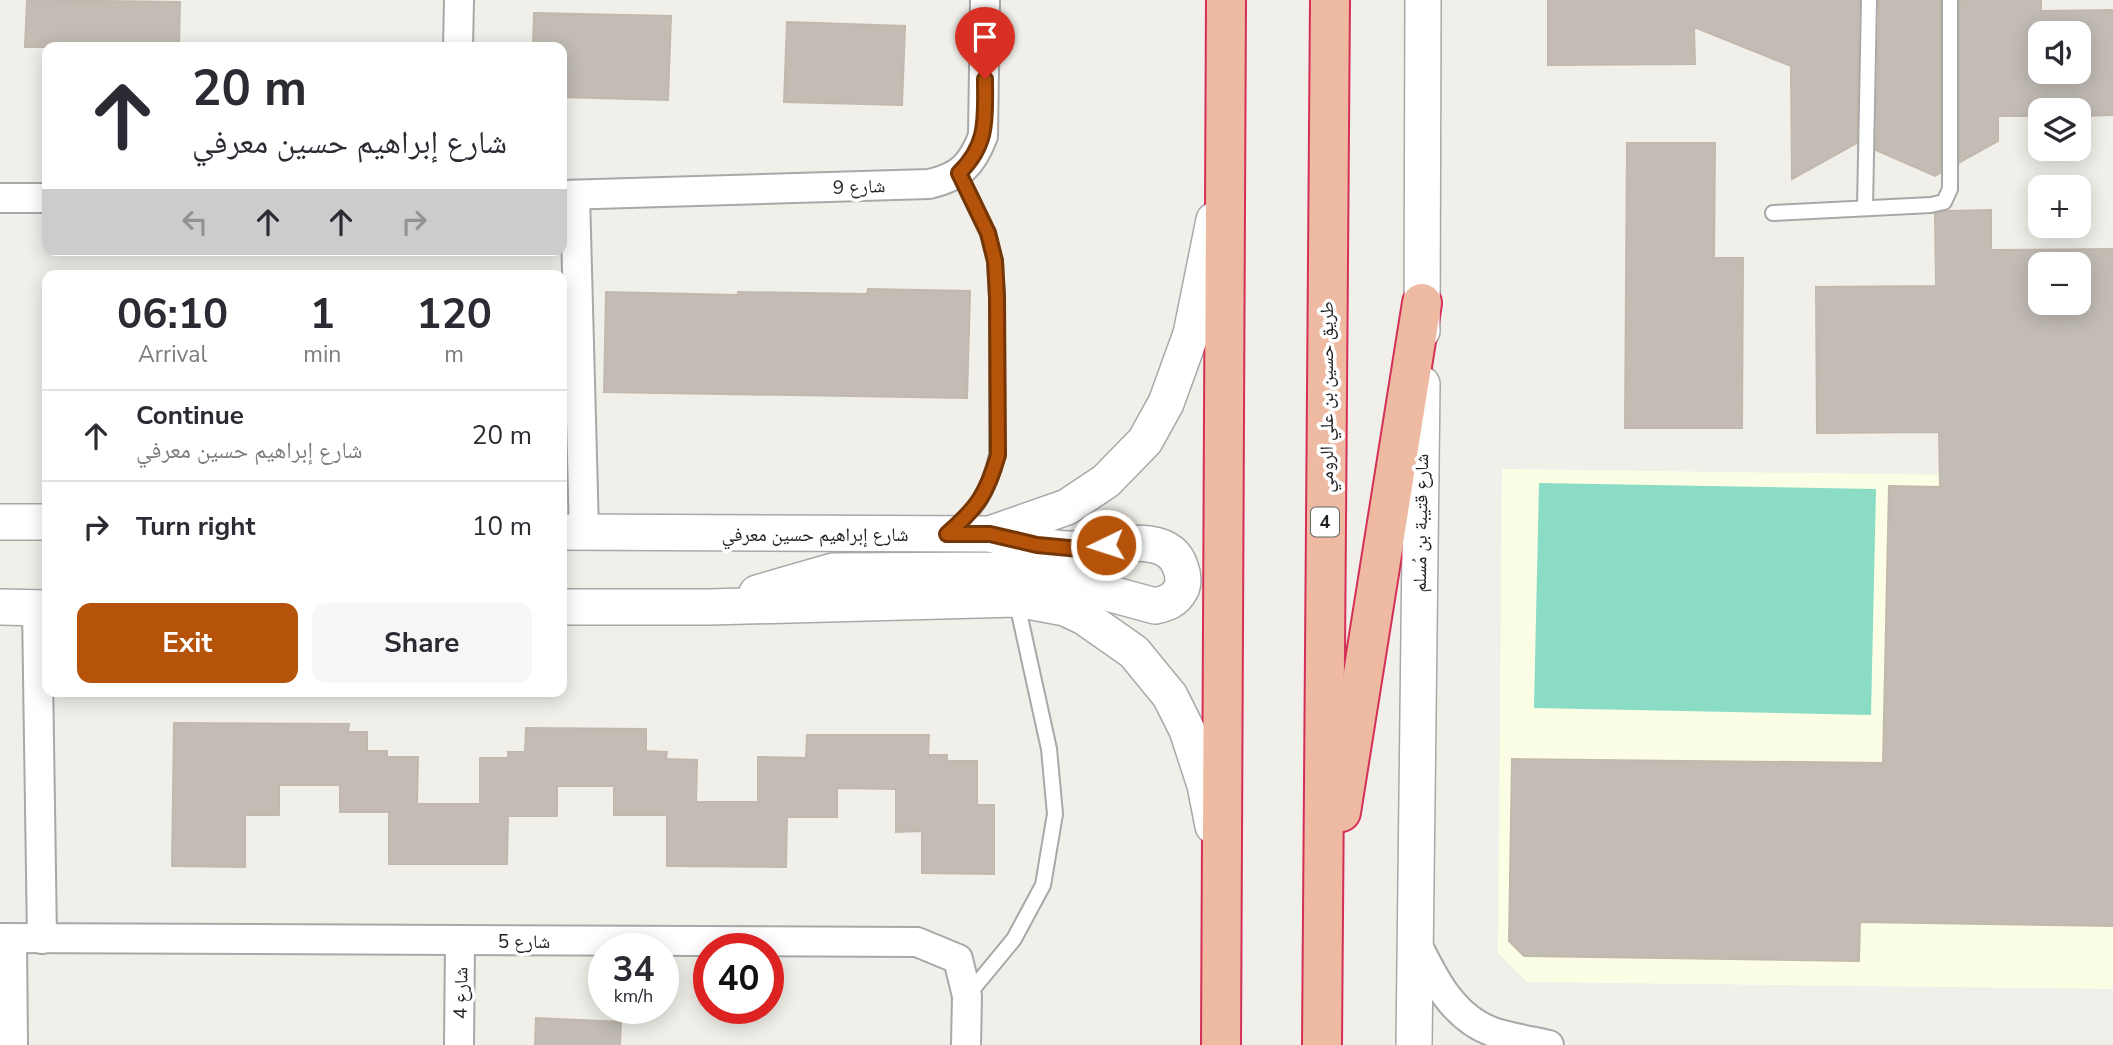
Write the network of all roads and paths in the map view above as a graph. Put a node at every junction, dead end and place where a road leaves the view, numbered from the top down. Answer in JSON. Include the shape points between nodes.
{"nodes":[{"id":1,"x":459,"y":0,"type":"edge"},
{"id":2,"x":985,"y":0,"type":"edge"},
{"id":3,"x":1226,"y":0,"type":"edge"},
{"id":4,"x":1330,"y":0,"type":"edge"},
{"id":5,"x":1423,"y":0,"type":"edge"},
{"id":6,"x":1869,"y":0,"type":"edge"},
{"id":7,"x":1950,"y":0,"type":"edge"},
{"id":8,"x":458,"y":42,"type":"edge"},
{"id":9,"x":1226,"y":140,"type":"junction"},
{"id":10,"x":959,"y":173,"type":"junction"},
{"id":11,"x":569,"y":195,"type":"edge"},
{"id":12,"x":0,"y":198,"type":"edge"},
{"id":13,"x":42,"y":198,"type":"edge"},
{"id":14,"x":1864,"y":208,"type":"junction"},
{"id":15,"x":1773,"y":213,"type":"dead end"},
{"id":16,"x":1422,"y":303,"type":"junction"},
{"id":17,"x":573,"y":532,"type":"edge"},
{"id":18,"x":947,"y":534,"type":"junction"},
{"id":19,"x":990,"y":534,"type":"junction"},
{"id":20,"x":1016,"y":599,"type":"junction"},
{"id":21,"x":0,"y":607,"type":"edge"},
{"id":22,"x":567,"y":607,"type":"edge"},
{"id":23,"x":710,"y":607,"type":"junction"},
{"id":24,"x":42,"y":608,"type":"edge"},
{"id":25,"x":1221,"y":867,"type":"junction"},
{"id":26,"x":1322,"y":925,"type":"junction"},
{"id":27,"x":6,"y":939,"type":"edge"},
{"id":28,"x":41,"y":939,"type":"junction"},
{"id":29,"x":460,"y":941,"type":"junction"},
{"id":30,"x":1415,"y":941,"type":"junction"},
{"id":31,"x":967,"y":996,"type":"junction"},
{"id":32,"x":13,"y":1045,"type":"edge"},
{"id":33,"x":459,"y":1045,"type":"edge"},
{"id":34,"x":966,"y":1045,"type":"edge"},
{"id":35,"x":1221,"y":1045,"type":"edge"},
{"id":36,"x":1322,"y":1045,"type":"edge"},
{"id":37,"x":1414,"y":1045,"type":"edge"},
{"id":38,"x":1549,"y":1045,"type":"edge"}],
"edges":[{"from":1,"to":8,"type":"street"},
{"from":2,"to":10,"type":"street","via":[[984,135],[977,153]]},
{"from":3,"to":9,"type":"highway"},
{"from":4,"to":26,"type":"highway","name":"طريق حسين بن علي الرومي","number":"4"},
{"from":5,"to":16,"type":"street","name":"شارع قتيبة بن مُسلم"},
{"from":6,"to":14,"type":"lane"},
{"from":7,"to":14,"type":"lane","via":[[1950,188],[1944,202]]},
{"from":9,"to":19,"type":"street","name":"شارع إبراهيم حسين معرفي","via":[[1191,334],[1166,403],[1145,441],[1106,481],[1067,507]]},
{"from":9,"to":25,"type":"highway"},
{"from":10,"to":11,"type":"street","name":"شارع 9","via":[[929,184]]},
{"from":10,"to":18,"type":"lane","via":[[988,233],[995,261],[998,455],[974,510]]},
{"from":11,"to":17,"type":"street","name":"شارع 9"},
{"from":12,"to":13,"type":"street"},
{"from":14,"to":15,"type":"lane"},
{"from":16,"to":26,"type":"highway"},
{"from":16,"to":30,"type":"street","name":"شارع قتيبة بن مُسلم"},
{"from":17,"to":18,"type":"street","name":"شارع إبراهيم حسين معرفي"},
{"from":18,"to":19,"type":"street","name":"شارع إبراهيم حسين معرفي"},
{"from":19,"to":23,"type":"street","via":[[1080,549],[1132,542],[1159,546],[1179,563],[1182,588],[1171,602],[1155,606],[1049,577],[1003,570],[833,570]]},
{"from":20,"to":23,"type":"street"},
{"from":20,"to":25,"type":"street","via":[[1065,608],[1084,617],[1134,652],[1170,696],[1205,785]]},
{"from":20,"to":31,"type":"lane","via":[[1049,749],[1055,814],[1043,885],[1014,939]]},
{"from":21,"to":24,"type":"street"},
{"from":22,"to":23,"type":"street"},
{"from":24,"to":28,"type":"street"},
{"from":25,"to":35,"type":"highway"},
{"from":26,"to":36,"type":"highway","name":"طريق حسين بن علي الرومي","number":"4"},
{"from":27,"to":28,"type":"street","name":"شارع 5"},
{"from":27,"to":32,"type":"street"},
{"from":28,"to":29,"type":"street","name":"شارع 5"},
{"from":29,"to":31,"type":"street","name":"شارع 5","via":[[917,943],[958,959]]},
{"from":29,"to":33,"type":"street","name":"شارع 4"},
{"from":30,"to":37,"type":"street","name":"شارع قتيبة بن مُسلم"},
{"from":30,"to":38,"type":"street","via":[[1434,980],[1472,1022],[1494,1033]]},
{"from":31,"to":34,"type":"street","name":"شارع 5"}]}
